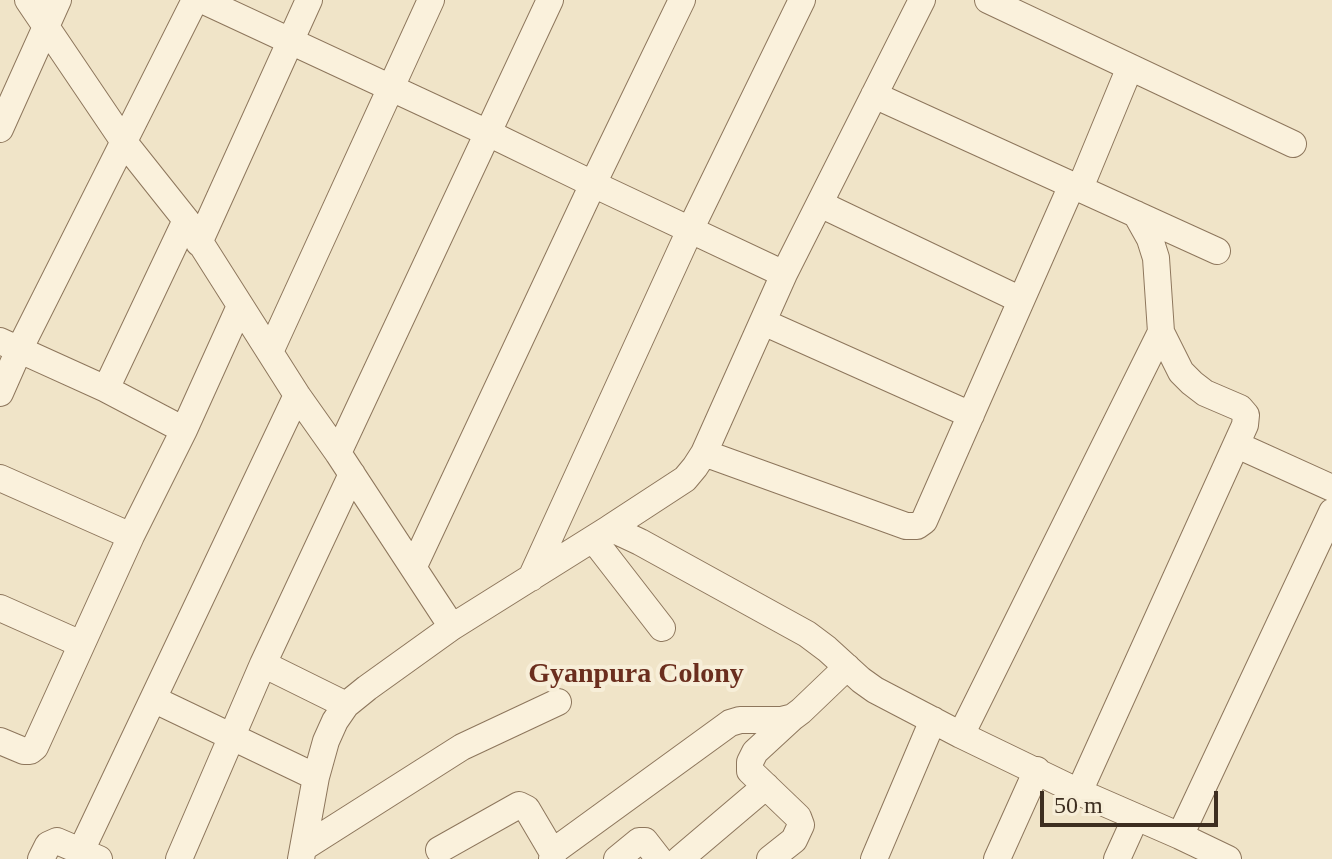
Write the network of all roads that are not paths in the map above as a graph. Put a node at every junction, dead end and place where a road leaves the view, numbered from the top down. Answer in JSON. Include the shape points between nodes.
{"nodes":[{"id":1,"x":28,"y":0,"type":"edge"},
{"id":2,"x":58,"y":0,"type":"edge"},
{"id":3,"x":195,"y":0,"type":"edge"},
{"id":4,"x":202,"y":0,"type":"edge"},
{"id":5,"x":309,"y":0,"type":"edge"},
{"id":6,"x":431,"y":0,"type":"edge"},
{"id":7,"x":550,"y":0,"type":"edge"},
{"id":8,"x":682,"y":0,"type":"edge"},
{"id":9,"x":802,"y":0,"type":"edge"},
{"id":10,"x":922,"y":0,"type":"edge"},
{"id":11,"x":988,"y":0,"type":"edge"},
{"id":12,"x":46,"y":27,"type":"junction"},
{"id":13,"x":290,"y":42,"type":"junction"},
{"id":14,"x":1130,"y":67,"type":"junction"},
{"id":15,"x":391,"y":89,"type":"junction"},
{"id":16,"x":874,"y":95,"type":"junction"},
{"id":17,"x":0,"y":129,"type":"edge"},
{"id":18,"x":488,"y":133,"type":"junction"},
{"id":19,"x":124,"y":142,"type":"junction"},
{"id":20,"x":1293,"y":144,"type":"dead end"},
{"id":21,"x":593,"y":184,"type":"junction"},
{"id":22,"x":1076,"y":186,"type":"junction"},
{"id":23,"x":820,"y":204,"type":"junction"},
{"id":24,"x":1136,"y":214,"type":"junction"},
{"id":25,"x":186,"y":220,"type":"junction"},
{"id":26,"x":690,"y":230,"type":"junction"},
{"id":27,"x":199,"y":243,"type":"junction"},
{"id":28,"x":1217,"y":251,"type":"dead end"},
{"id":29,"x":784,"y":274,"type":"junction"},
{"id":30,"x":1021,"y":300,"type":"junction"},
{"id":31,"x":240,"y":306,"type":"junction"},
{"id":32,"x":763,"y":322,"type":"junction"},
{"id":33,"x":1161,"y":332,"type":"junction"},
{"id":34,"x":10,"y":345,"type":"edge"},
{"id":35,"x":270,"y":352,"type":"junction"},
{"id":36,"x":106,"y":389,"type":"junction"},
{"id":37,"x":0,"y":393,"type":"edge"},
{"id":38,"x":297,"y":395,"type":"junction"},
{"id":39,"x":971,"y":415,"type":"junction"},
{"id":40,"x":184,"y":430,"type":"junction"},
{"id":41,"x":1237,"y":445,"type":"junction"},
{"id":42,"x":704,"y":453,"type":"junction"},
{"id":43,"x":345,"y":464,"type":"junction"},
{"id":44,"x":0,"y":478,"type":"edge"},
{"id":45,"x":1332,"y":488,"type":"edge"},
{"id":46,"x":1332,"y":512,"type":"edge"},
{"id":47,"x":602,"y":534,"type":"junction"},
{"id":48,"x":131,"y":536,"type":"junction"},
{"id":49,"x":1322,"y":559,"type":"edge"},
{"id":50,"x":414,"y":566,"type":"junction"},
{"id":51,"x":531,"y":578,"type":"junction"},
{"id":52,"x":0,"y":608,"type":"edge"},
{"id":53,"x":452,"y":627,"type":"junction"},
{"id":54,"x":662,"y":628,"type":"dead end"},
{"id":55,"x":81,"y":644,"type":"junction"},
{"id":56,"x":263,"y":664,"type":"junction"},
{"id":57,"x":847,"y":667,"type":"junction"},
{"id":58,"x":153,"y":699,"type":"junction"},
{"id":59,"x":558,"y":702,"type":"dead end"},
{"id":60,"x":346,"y":705,"type":"junction"},
{"id":61,"x":793,"y":717,"type":"junction"},
{"id":62,"x":933,"y":720,"type":"junction"},
{"id":63,"x":961,"y":735,"type":"junction"},
{"id":64,"x":232,"y":736,"type":"junction"},
{"id":65,"x":2,"y":748,"type":"edge"},
{"id":66,"x":1037,"y":770,"type":"junction"},
{"id":67,"x":316,"y":777,"type":"junction"},
{"id":68,"x":766,"y":786,"type":"junction"},
{"id":69,"x":1079,"y":792,"type":"junction"},
{"id":70,"x":1136,"y":817,"type":"junction"},
{"id":71,"x":1180,"y":836,"type":"junction"},
{"id":72,"x":439,"y":850,"type":"dead end"},
{"id":73,"x":302,"y":854,"type":"edge"},
{"id":74,"x":90,"y":855,"type":"edge"},
{"id":75,"x":553,"y":856,"type":"edge"},
{"id":76,"x":881,"y":857,"type":"edge"},
{"id":77,"x":41,"y":859,"type":"edge"},
{"id":78,"x":179,"y":859,"type":"edge"},
{"id":79,"x":617,"y":859,"type":"edge"},
{"id":80,"x":659,"y":859,"type":"edge"},
{"id":81,"x":680,"y":859,"type":"edge"},
{"id":82,"x":770,"y":859,"type":"edge"},
{"id":83,"x":997,"y":859,"type":"edge"},
{"id":84,"x":1117,"y":859,"type":"edge"},
{"id":85,"x":1228,"y":859,"type":"edge"}],
"edges":[{"from":1,"to":12,"type":"street"},
{"from":2,"to":12,"type":"street"},
{"from":3,"to":19,"type":"street"},
{"from":4,"to":13,"type":"street"},
{"from":5,"to":13,"type":"street"},
{"from":6,"to":15,"type":"street"},
{"from":7,"to":18,"type":"street"},
{"from":8,"to":21,"type":"street"},
{"from":9,"to":26,"type":"street"},
{"from":10,"to":16,"type":"street"},
{"from":11,"to":14,"type":"street"},
{"from":12,"to":17,"type":"street"},
{"from":12,"to":19,"type":"street"},
{"from":13,"to":15,"type":"street"},
{"from":13,"to":27,"type":"street"},
{"from":14,"to":20,"type":"street"},
{"from":14,"to":22,"type":"street"},
{"from":15,"to":18,"type":"street"},
{"from":15,"to":35,"type":"street"},
{"from":16,"to":22,"type":"street"},
{"from":16,"to":23,"type":"street"},
{"from":18,"to":21,"type":"street"},
{"from":18,"to":43,"type":"street"},
{"from":19,"to":25,"type":"street"},
{"from":19,"to":34,"type":"street"},
{"from":21,"to":26,"type":"street"},
{"from":21,"to":50,"type":"street"},
{"from":22,"to":24,"type":"street"},
{"from":22,"to":30,"type":"street"},
{"from":23,"to":29,"type":"street"},
{"from":23,"to":30,"type":"street"},
{"from":24,"to":28,"type":"street"},
{"from":24,"to":33,"type":"street","via":[[1156,258]]},
{"from":25,"to":27,"type":"street"},
{"from":25,"to":36,"type":"street"},
{"from":26,"to":29,"type":"street"},
{"from":26,"to":51,"type":"street"},
{"from":27,"to":31,"type":"street"},
{"from":29,"to":32,"type":"street"},
{"from":30,"to":39,"type":"street"},
{"from":31,"to":35,"type":"street"},
{"from":31,"to":40,"type":"street"},
{"from":32,"to":39,"type":"street"},
{"from":32,"to":42,"type":"street"},
{"from":33,"to":41,"type":"street","via":[[1192,383],[1246,415]]},
{"from":33,"to":63,"type":"street"},
{"from":34,"to":36,"type":"street"},
{"from":34,"to":37,"type":"street"},
{"from":35,"to":38,"type":"street"},
{"from":36,"to":40,"type":"street"},
{"from":38,"to":43,"type":"street"},
{"from":38,"to":58,"type":"street"},
{"from":39,"to":42,"type":"street","via":[[930,511],[917,526]]},
{"from":40,"to":48,"type":"street"},
{"from":41,"to":45,"type":"street"},
{"from":41,"to":69,"type":"street"},
{"from":42,"to":47,"type":"street","via":[[685,479]]},
{"from":43,"to":50,"type":"street"},
{"from":43,"to":56,"type":"street"},
{"from":44,"to":48,"type":"street"},
{"from":46,"to":49,"type":"street"},
{"from":47,"to":51,"type":"street"},
{"from":47,"to":54,"type":"street"},
{"from":47,"to":57,"type":"street","via":[[640,542],[807,634]]},
{"from":48,"to":55,"type":"street"},
{"from":49,"to":71,"type":"street"},
{"from":50,"to":53,"type":"street"},
{"from":51,"to":53,"type":"street"},
{"from":52,"to":55,"type":"street"},
{"from":53,"to":60,"type":"street"},
{"from":55,"to":65,"type":"street","via":[[35,747]]},
{"from":56,"to":60,"type":"street"},
{"from":56,"to":64,"type":"street"},
{"from":57,"to":61,"type":"street"},
{"from":57,"to":62,"type":"street","via":[[875,690]]},
{"from":58,"to":64,"type":"street"},
{"from":58,"to":74,"type":"street"},
{"from":59,"to":73,"type":"street","via":[[462,747]]},
{"from":60,"to":67,"type":"street","via":[[326,741]]},
{"from":61,"to":68,"type":"street","via":[[750,762],[750,771]]},
{"from":61,"to":75,"type":"street","via":[[730,723]]},
{"from":62,"to":63,"type":"street"},
{"from":62,"to":76,"type":"street"},
{"from":63,"to":66,"type":"street"},
{"from":64,"to":67,"type":"street"},
{"from":64,"to":78,"type":"street"},
{"from":66,"to":69,"type":"street"},
{"from":66,"to":83,"type":"street"},
{"from":67,"to":73,"type":"street"},
{"from":68,"to":81,"type":"street"},
{"from":68,"to":82,"type":"street","via":[[801,825],[794,840]]},
{"from":69,"to":70,"type":"street"},
{"from":70,"to":71,"type":"street"},
{"from":70,"to":84,"type":"street"},
{"from":71,"to":85,"type":"street"},
{"from":72,"to":75,"type":"street","via":[[519,805],[527,809]]},
{"from":74,"to":77,"type":"street","via":[[57,841],[48,845]]},
{"from":79,"to":80,"type":"street","via":[[645,841]]}]}
